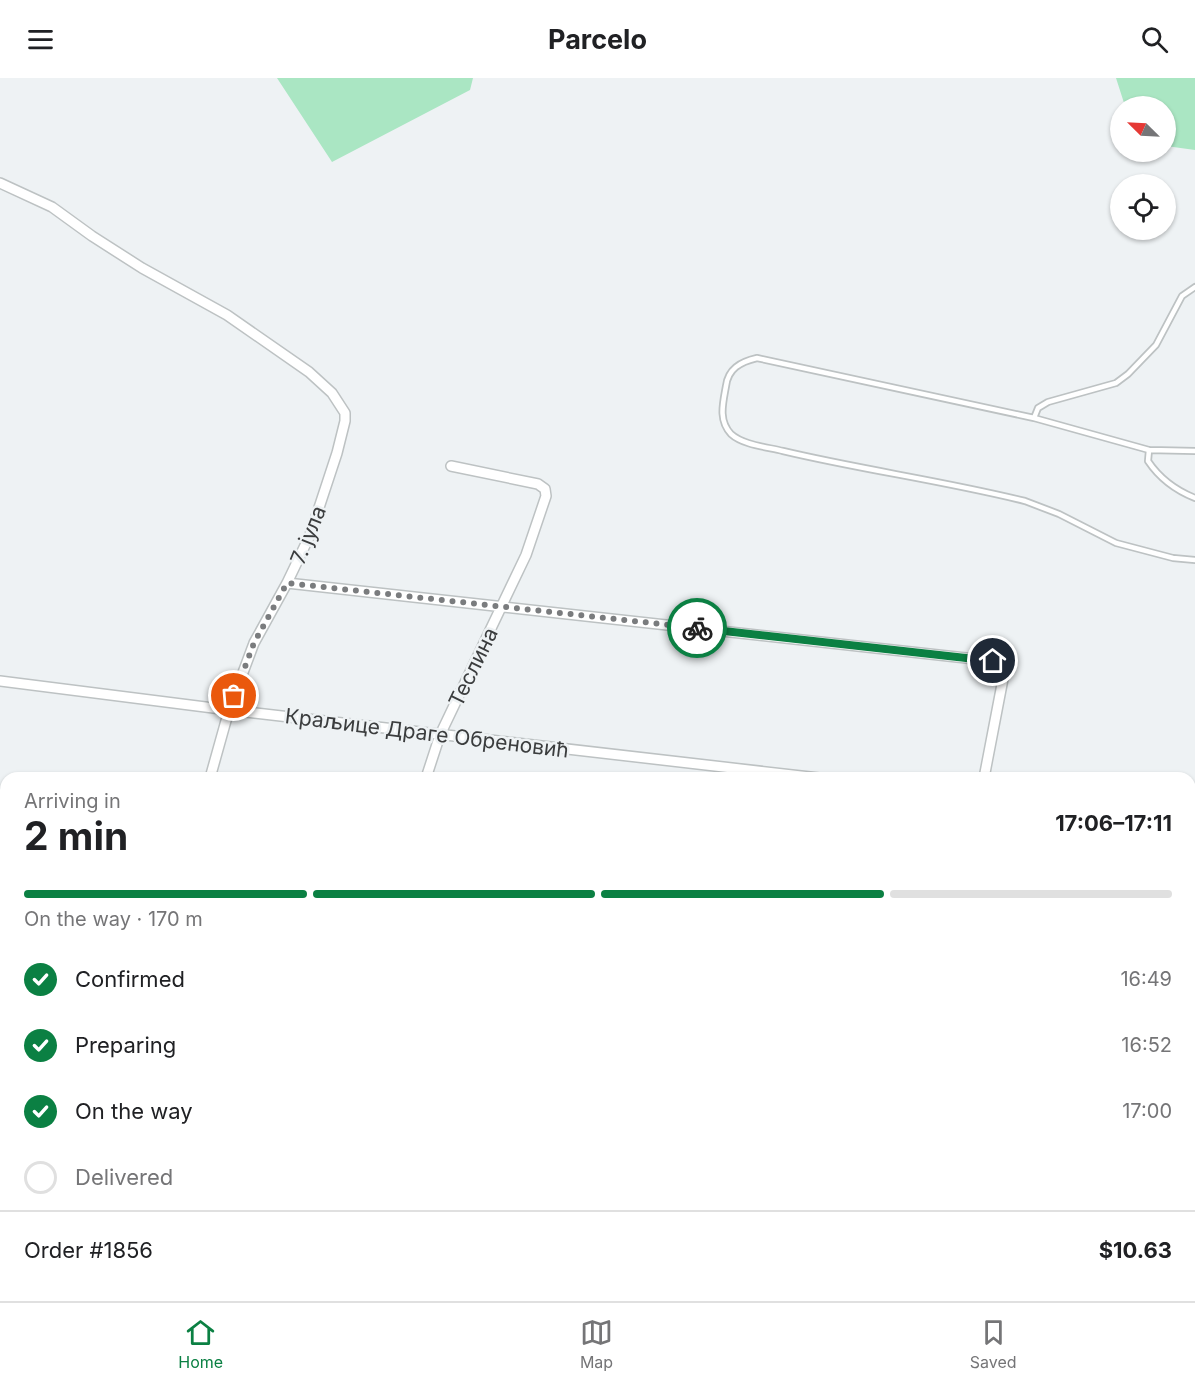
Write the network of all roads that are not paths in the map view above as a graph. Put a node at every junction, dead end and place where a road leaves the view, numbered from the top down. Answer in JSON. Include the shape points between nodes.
{"nodes":[{"id":1,"x":0,"y":183,"type":"edge"},
{"id":2,"x":1195,"y":287,"type":"edge"},
{"id":3,"x":1034,"y":418,"type":"junction"},
{"id":4,"x":1149,"y":450,"type":"junction"},
{"id":5,"x":1195,"y":451,"type":"edge"},
{"id":6,"x":451,"y":466,"type":"dead end"},
{"id":7,"x":1195,"y":498,"type":"edge"},
{"id":8,"x":1195,"y":560,"type":"edge"},
{"id":9,"x":287,"y":583,"type":"junction"},
{"id":10,"x":502,"y":607,"type":"junction"},
{"id":11,"x":0,"y":681,"type":"edge"},
{"id":12,"x":229,"y":710,"type":"junction"},
{"id":13,"x":440,"y":735,"type":"junction"},
{"id":14,"x":212,"y":772,"type":"edge"},
{"id":15,"x":428,"y":772,"type":"edge"},
{"id":16,"x":766,"y":772,"type":"edge"},
{"id":17,"x":985,"y":772,"type":"edge"}],
"edges":[{"from":1,"to":9,"type":"street","name":"7. јула","via":[[52,207],[112,249],[236,322],[309,372],[335,398],[345,413],[345,421],[327,487]]},
{"from":2,"to":3,"type":"lane","via":[[1182,296],[1156,345],[1128,374],[1116,382],[1048,402],[1038,408]]},
{"from":3,"to":4,"type":"lane"},
{"from":3,"to":8,"type":"lane","via":[[757,358],[727,375],[722,407],[726,427],[742,441],[1025,501],[1116,543]]},
{"from":4,"to":5,"type":"lane"},
{"from":4,"to":7,"type":"lane","via":[[1148,461],[1159,475]]},
{"from":6,"to":10,"type":"street","name":"Теслина","via":[[538,484],[545,489],[540,517]]},
{"from":9,"to":10,"type":"street"},
{"from":9,"to":12,"type":"street","name":"7. јула","via":[[254,643]]},
{"from":10,"to":13,"type":"street","name":"Теслина"},
{"from":10,"to":17,"type":"street","via":[[993,661],[1003,666]]},
{"from":11,"to":12,"type":"street","name":"Краљице Драге Обреновић"},
{"from":12,"to":13,"type":"street","name":"Краљице Драге Обреновић"},
{"from":12,"to":14,"type":"street","name":"7. јула"},
{"from":13,"to":15,"type":"street","name":"Теслина"},
{"from":13,"to":16,"type":"street","name":"Краљице Драге Обреновић"}]}
